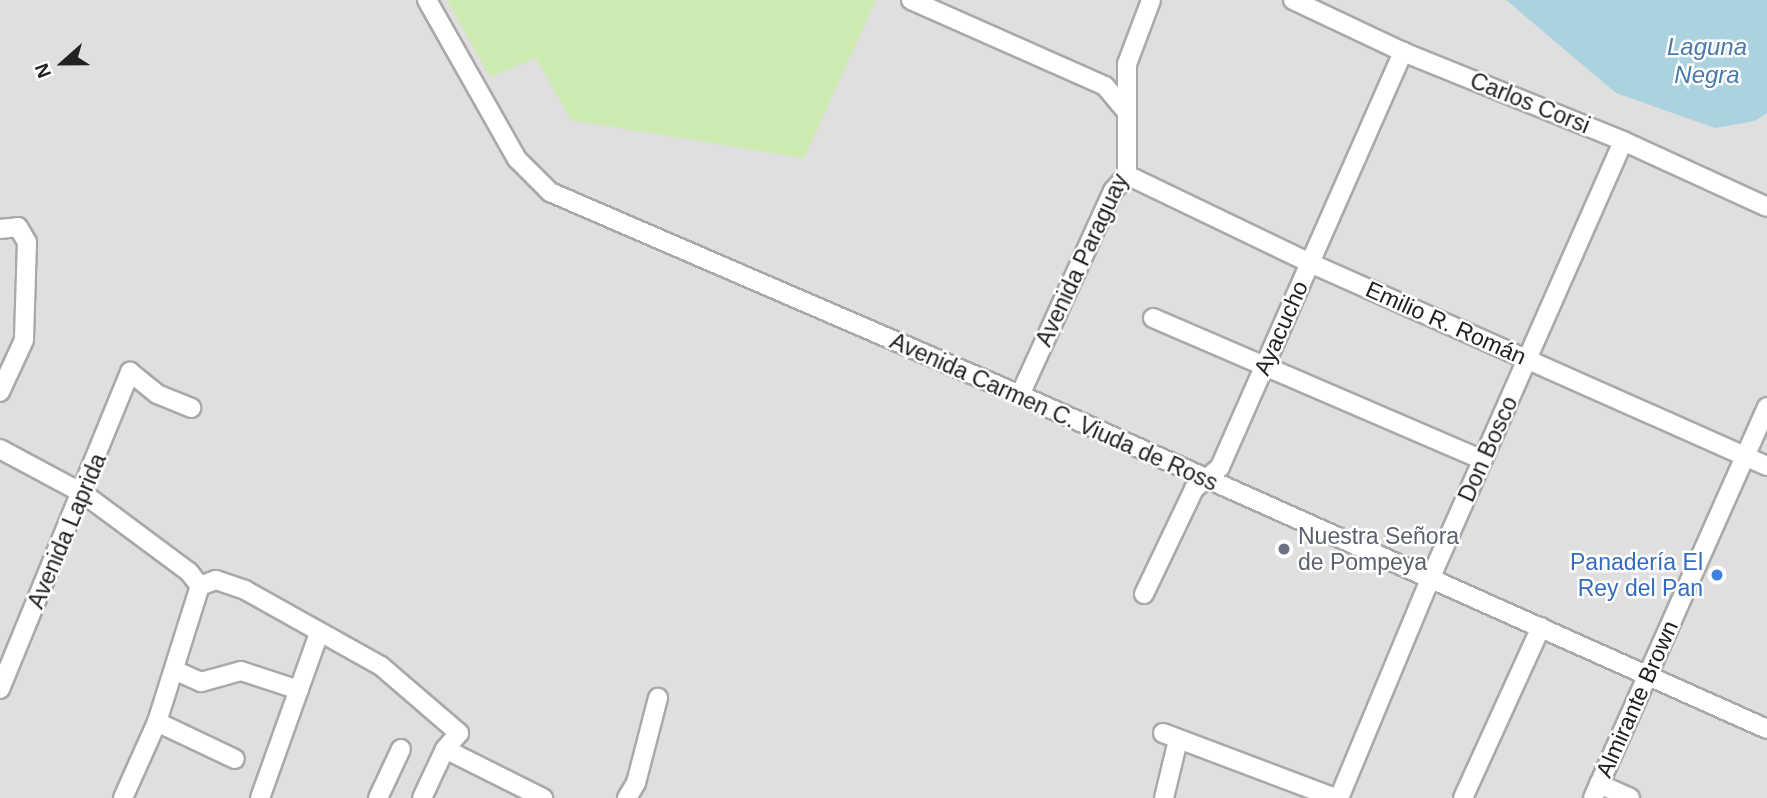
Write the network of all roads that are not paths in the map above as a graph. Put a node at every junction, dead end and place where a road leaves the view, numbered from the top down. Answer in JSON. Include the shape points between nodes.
{"nodes":[{"id":1,"x":426,"y":0,"type":"edge"},
{"id":2,"x":911,"y":0,"type":"edge"},
{"id":3,"x":1151,"y":0,"type":"edge"},
{"id":4,"x":1293,"y":0,"type":"edge"},
{"id":5,"x":1403,"y":52,"type":"junction"},
{"id":6,"x":1124,"y":110,"type":"junction"},
{"id":7,"x":1623,"y":141,"type":"junction"},
{"id":8,"x":1127,"y":175,"type":"junction"},
{"id":9,"x":1767,"y":207,"type":"edge"},
{"id":10,"x":2,"y":228,"type":"edge"},
{"id":11,"x":1310,"y":264,"type":"junction"},
{"id":12,"x":1153,"y":318,"type":"dead end"},
{"id":13,"x":1528,"y":358,"type":"junction"},
{"id":14,"x":1264,"y":364,"type":"junction"},
{"id":15,"x":0,"y":392,"type":"edge"},
{"id":16,"x":1020,"y":395,"type":"junction"},
{"id":17,"x":1767,"y":407,"type":"edge"},
{"id":18,"x":191,"y":408,"type":"dead end"},
{"id":19,"x":0,"y":449,"type":"edge"},
{"id":20,"x":1746,"y":457,"type":"junction"},
{"id":21,"x":1483,"y":460,"type":"junction"},
{"id":22,"x":1767,"y":466,"type":"edge"},
{"id":23,"x":1205,"y":479,"type":"junction"},
{"id":24,"x":84,"y":494,"type":"junction"},
{"id":25,"x":1431,"y":578,"type":"junction"},
{"id":26,"x":200,"y":586,"type":"junction"},
{"id":27,"x":1144,"y":594,"type":"dead end"},
{"id":28,"x":1541,"y":627,"type":"junction"},
{"id":29,"x":319,"y":633,"type":"junction"},
{"id":30,"x":174,"y":670,"type":"junction"},
{"id":31,"x":1646,"y":676,"type":"junction"},
{"id":32,"x":0,"y":689,"type":"edge"},
{"id":33,"x":299,"y":690,"type":"junction"},
{"id":34,"x":658,"y":698,"type":"dead end"},
{"id":35,"x":157,"y":722,"type":"junction"},
{"id":36,"x":1767,"y":729,"type":"edge"},
{"id":37,"x":401,"y":749,"type":"dead end"},
{"id":38,"x":445,"y":749,"type":"junction"},
{"id":39,"x":235,"y":759,"type":"dead end"},
{"id":40,"x":1596,"y":791,"type":"edge"},
{"id":41,"x":128,"y":796,"type":"edge"},
{"id":42,"x":260,"y":798,"type":"edge"},
{"id":43,"x":378,"y":798,"type":"edge"},
{"id":44,"x":422,"y":798,"type":"edge"},
{"id":45,"x":543,"y":798,"type":"edge"},
{"id":46,"x":627,"y":798,"type":"edge"},
{"id":47,"x":1164,"y":798,"type":"edge"},
{"id":48,"x":1337,"y":798,"type":"edge"},
{"id":49,"x":1463,"y":798,"type":"edge"},
{"id":50,"x":1630,"y":798,"type":"edge"}],
"edges":[{"from":1,"to":16,"type":"street","name":"Avenida Carmen C. Viuda de Ross","via":[[517,159],[532,180],[550,192]]},
{"from":2,"to":6,"type":"street","via":[[1105,86]]},
{"from":3,"to":6,"type":"street","name":"Avenida Paraguay","via":[[1127,64]]},
{"from":4,"to":5,"type":"street","name":"Carlos Corsi"},
{"from":5,"to":7,"type":"street","name":"Carlos Corsi"},
{"from":5,"to":11,"type":"street","name":"Ayacucho"},
{"from":6,"to":8,"type":"street","name":"Avenida Paraguay"},
{"from":7,"to":9,"type":"street","name":"Carlos Corsi"},
{"from":7,"to":13,"type":"street","name":"Don Bosco"},
{"from":8,"to":11,"type":"street","name":"Emilio R. Román"},
{"from":8,"to":16,"type":"street","name":"Avenida Paraguay","via":[[1113,191]]},
{"from":10,"to":15,"type":"street","via":[[18,227],[27,242],[24,340]]},
{"from":11,"to":13,"type":"street","name":"Emilio R. Román"},
{"from":11,"to":14,"type":"street","name":"Ayacucho"},
{"from":12,"to":14,"type":"street"},
{"from":13,"to":20,"type":"street","name":"Emilio R. Román"},
{"from":13,"to":21,"type":"street","name":"Don Bosco"},
{"from":14,"to":21,"type":"street"},
{"from":14,"to":23,"type":"street","name":"Ayacucho","via":[[1220,467]]},
{"from":16,"to":23,"type":"street","name":"Avenida Carmen C. Viuda de Ross"},
{"from":17,"to":20,"type":"street","name":"Almirante Brown"},
{"from":18,"to":24,"type":"street","name":"Avenida Laprida","via":[[157,394],[130,372]]},
{"from":19,"to":24,"type":"street"},
{"from":20,"to":22,"type":"street","name":"Emilio R. Román"},
{"from":20,"to":31,"type":"street","name":"Almirante Brown"},
{"from":21,"to":25,"type":"street","name":"Don Bosco"},
{"from":23,"to":25,"type":"street","name":"Avenida Carmen C. Viuda de Ross"},
{"from":23,"to":27,"type":"street","name":"Ayacucho","via":[[1194,489]]},
{"from":24,"to":26,"type":"street","via":[[189,572]]},
{"from":24,"to":32,"type":"street","name":"Avenida Laprida"},
{"from":25,"to":28,"type":"street","name":"Avenida Carmen C. Viuda de Ross"},
{"from":25,"to":48,"type":"street","name":"Don Bosco"},
{"from":26,"to":29,"type":"street","via":[[216,580],[245,590]]},
{"from":26,"to":30,"type":"street"},
{"from":28,"to":31,"type":"street","name":"Avenida Carmen C. Viuda de Ross"},
{"from":28,"to":49,"type":"street"},
{"from":29,"to":33,"type":"street"},
{"from":29,"to":38,"type":"street","via":[[381,666],[459,733]]},
{"from":30,"to":33,"type":"street","via":[[201,682],[241,671]]},
{"from":30,"to":35,"type":"street"},
{"from":31,"to":36,"type":"street","name":"Avenida Carmen C. Viuda de Ross"},
{"from":31,"to":40,"type":"street","name":"Almirante Brown"},
{"from":33,"to":42,"type":"street"},
{"from":34,"to":46,"type":"street","via":[[636,783]]},
{"from":35,"to":39,"type":"street"},
{"from":35,"to":41,"type":"street"},
{"from":37,"to":43,"type":"street"},
{"from":38,"to":44,"type":"street"},
{"from":38,"to":45,"type":"street"},
{"from":40,"to":50,"type":"street"},
{"from":47,"to":48,"type":"street","via":[[1170,736]]}]}
